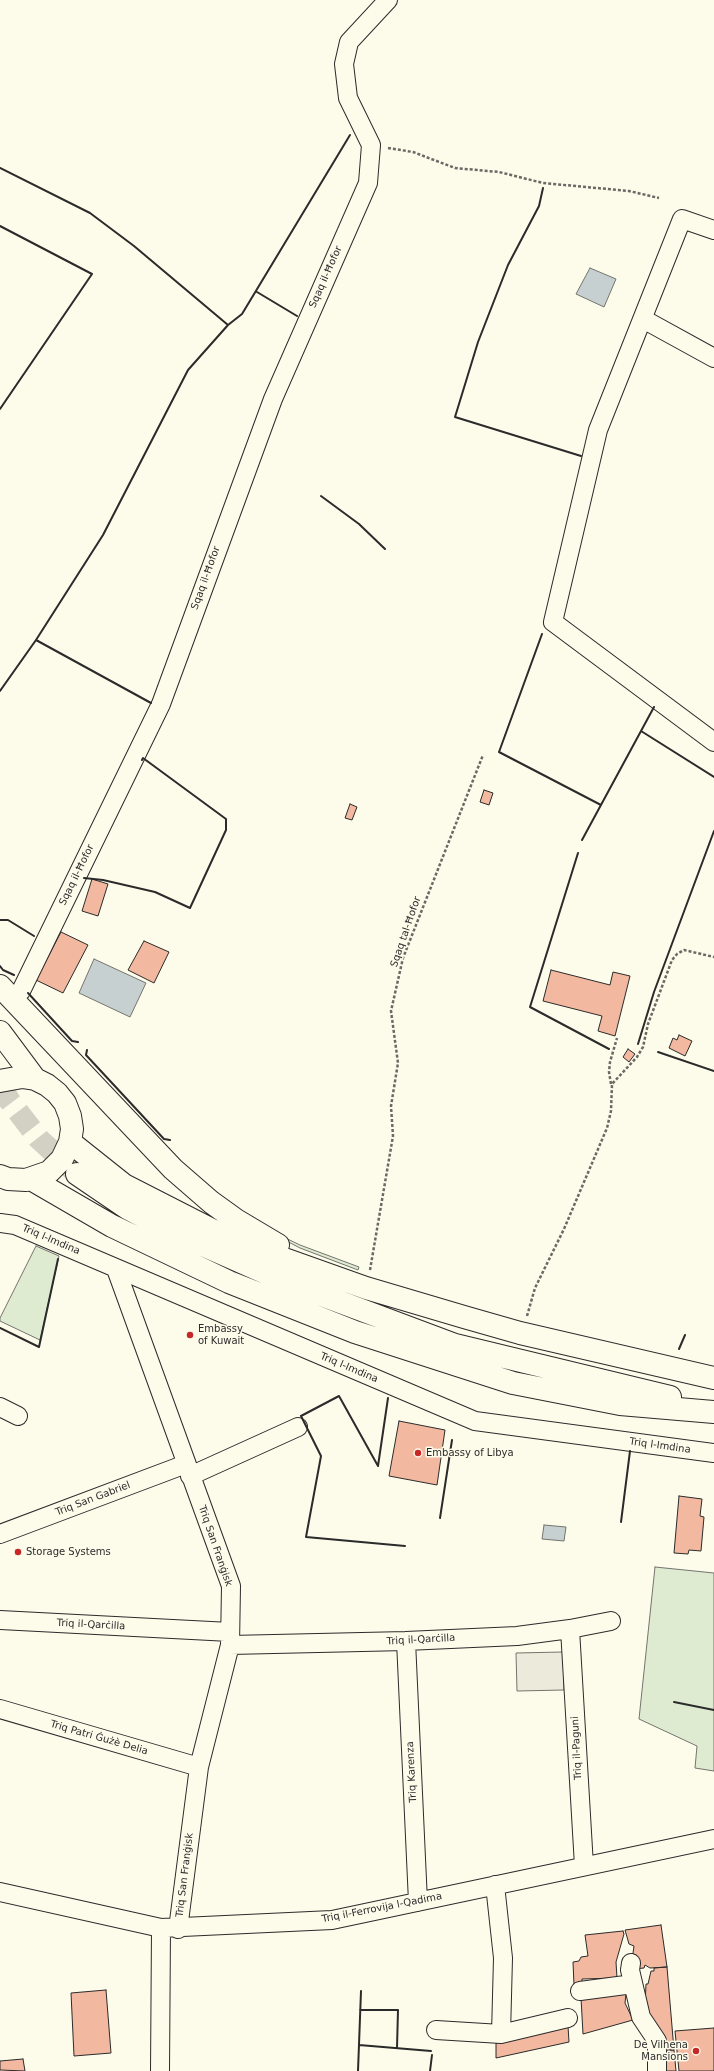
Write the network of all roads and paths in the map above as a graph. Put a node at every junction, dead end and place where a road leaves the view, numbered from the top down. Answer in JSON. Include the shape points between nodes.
{"nodes":[{"id":1,"x":388,"y":0,"type":"edge"},
{"id":2,"x":371,"y":145,"type":"junction"},
{"id":3,"x":659,"y":198,"type":"dead end"},
{"id":4,"x":714,"y":230,"type":"edge"},
{"id":5,"x":643,"y":319,"type":"junction"},
{"id":6,"x":714,"y":358,"type":"edge"},
{"id":7,"x":714,"y":742,"type":"edge"},
{"id":8,"x":483,"y":755,"type":"dead end"},
{"id":9,"x":714,"y":957,"type":"edge"},
{"id":10,"x":6,"y":993,"type":"edge"},
{"id":11,"x":0,"y":1032,"type":"edge"},
{"id":12,"x":617,"y":1038,"type":"dead end"},
{"id":13,"x":35,"y":1079,"type":"junction"},
{"id":14,"x":0,"y":1081,"type":"edge"},
{"id":15,"x":612,"y":1084,"type":"junction"},
{"id":16,"x":70,"y":1142,"type":"junction"},
{"id":17,"x":77,"y":1174,"type":"tunnel mouth"},
{"id":18,"x":0,"y":1176,"type":"edge"},
{"id":19,"x":26,"y":1180,"type":"junction"},
{"id":20,"x":0,"y":1223,"type":"edge"},
{"id":21,"x":116,"y":1269,"type":"junction"},
{"id":22,"x":359,"y":1285,"type":"junction"},
{"id":23,"x":520,"y":1333,"type":"junction"},
{"id":24,"x":714,"y":1378,"type":"edge"},
{"id":25,"x":0,"y":1408,"type":"edge"},
{"id":26,"x":714,"y":1408,"type":"edge"},
{"id":27,"x":714,"y":1412,"type":"edge"},
{"id":28,"x":18,"y":1416,"type":"dead end"},
{"id":29,"x":298,"y":1427,"type":"dead end"},
{"id":30,"x":714,"y":1453,"type":"edge"},
{"id":31,"x":188,"y":1470,"type":"junction"},
{"id":32,"x":0,"y":1534,"type":"edge"},
{"id":33,"x":0,"y":1620,"type":"edge"},
{"id":34,"x":611,"y":1620,"type":"dead end"},
{"id":35,"x":570,"y":1629,"type":"junction"},
{"id":36,"x":230,"y":1639,"type":"junction"},
{"id":37,"x":406,"y":1641,"type":"junction"},
{"id":38,"x":0,"y":1709,"type":"edge"},
{"id":39,"x":199,"y":1767,"type":"junction"},
{"id":40,"x":714,"y":1839,"type":"edge"},
{"id":41,"x":584,"y":1866,"type":"junction"},
{"id":42,"x":495,"y":1885,"type":"junction"},
{"id":43,"x":0,"y":1892,"type":"edge"},
{"id":44,"x":418,"y":1902,"type":"junction"},
{"id":45,"x":160,"y":1928,"type":"junction"},
{"id":46,"x":178,"y":1929,"type":"junction"},
{"id":47,"x":631,"y":1963,"type":"dead end"},
{"id":48,"x":633,"y":1984,"type":"junction"},
{"id":49,"x":580,"y":1991,"type":"dead end"},
{"id":50,"x":568,"y":2018,"type":"dead end"},
{"id":51,"x":436,"y":2030,"type":"dead end"},
{"id":52,"x":501,"y":2034,"type":"junction"},
{"id":53,"x":160,"y":2071,"type":"edge"},
{"id":54,"x":657,"y":2071,"type":"edge"}],
"edges":[{"from":1,"to":2,"type":"street","via":[[349,42],[344,64],[348,98]]},
{"from":2,"to":3,"type":"path","via":[[413,152],[455,168],[499,172],[543,183],[630,191]]},
{"from":2,"to":10,"type":"street","name":"Sqaq il-Ħofor","via":[[368,183],[273,399],[160,704],[21,991]]},
{"from":4,"to":5,"type":"street","via":[[682,219]]},
{"from":5,"to":6,"type":"street"},
{"from":5,"to":7,"type":"street","via":[[598,430],[553,622]]},
{"from":8,"to":22,"type":"path","name":"Sqaq tal-Ħofor","via":[[403,958],[391,1011],[398,1063],[391,1106],[393,1136]]},
{"from":9,"to":15,"type":"path","via":[[684,950],[677,954],[668,971],[637,1057]]},
{"from":10,"to":22,"type":"highway","via":[[192,1187],[268,1240]]},
{"from":11,"to":13,"type":"highway"},
{"from":12,"to":15,"type":"path","via":[[610,1067]]},
{"from":13,"to":14,"type":"highway","via":[[22,1077]]},
{"from":13,"to":16,"type":"highway","via":[[47,1085],[65,1103],[72,1129]]},
{"from":15,"to":23,"type":"path","via":[[612,1111],[607,1128],[564,1229],[535,1288]]},
{"from":16,"to":19,"type":"highway","via":[[62,1159],[48,1172]]},
{"from":16,"to":22,"type":"highway","via":[[98,1163],[110,1176],[214,1231],[262,1252]]},
{"from":17,"to":26,"type":"highway","via":[[127,1208],[210,1249],[284,1281],[455,1345]]},
{"from":18,"to":19,"type":"highway"},
{"from":19,"to":27,"type":"highway","via":[[112,1226],[222,1279],[355,1332],[513,1383],[620,1404]]},
{"from":20,"to":21,"type":"street","name":"Triq l-Imdina","via":[[15,1224]]},
{"from":21,"to":30,"type":"street","name":"Triq l-Imdina","via":[[476,1421]]},
{"from":21,"to":31,"type":"street","name":"Triq San Franġisk"},
{"from":22,"to":23,"type":"highway"},
{"from":23,"to":24,"type":"highway"},
{"from":25,"to":28,"type":"street"},
{"from":29,"to":31,"type":"street","name":"Triq San Gabriel"},
{"from":31,"to":32,"type":"street","name":"Triq San Gabriel"},
{"from":31,"to":36,"type":"street","name":"Triq San Franġisk","via":[[231,1586]]},
{"from":33,"to":36,"type":"street","name":"Triq il-Qarċilla"},
{"from":34,"to":35,"type":"street","name":"Triq il-Qarċilla"},
{"from":35,"to":37,"type":"street","name":"Triq il-Qarċilla","via":[[517,1636]]},
{"from":35,"to":41,"type":"street","name":"Triq il-Paguni"},
{"from":36,"to":37,"type":"street","name":"Triq il-Qarċilla"},
{"from":36,"to":39,"type":"street","name":"Triq San Franġisk"},
{"from":37,"to":44,"type":"street","name":"Triq Karenza"},
{"from":38,"to":39,"type":"street","name":"Triq Patri Ġużè Delia"},
{"from":39,"to":46,"type":"street","name":"Triq San Franġisk"},
{"from":40,"to":41,"type":"street","name":"Triq il-Ferrovija l-Qadima"},
{"from":41,"to":42,"type":"street","name":"Triq il-Ferrovija l-Qadima"},
{"from":42,"to":44,"type":"street","name":"Triq il-Ferrovija l-Qadima"},
{"from":42,"to":52,"type":"street","via":[[503,1958]]},
{"from":43,"to":45,"type":"street","name":"Triq il-Ferrovija l-Qadima"},
{"from":44,"to":46,"type":"street","name":"Triq il-Ferrovija l-Qadima","via":[[332,1920]]},
{"from":45,"to":46,"type":"street","name":"Triq il-Ferrovija l-Qadima"},
{"from":45,"to":53,"type":"street"},
{"from":47,"to":48,"type":"street"},
{"from":48,"to":49,"type":"street"},
{"from":48,"to":54,"type":"street","via":[[641,2017],[657,2041]]},
{"from":50,"to":52,"type":"street"},
{"from":51,"to":52,"type":"street"}]}
